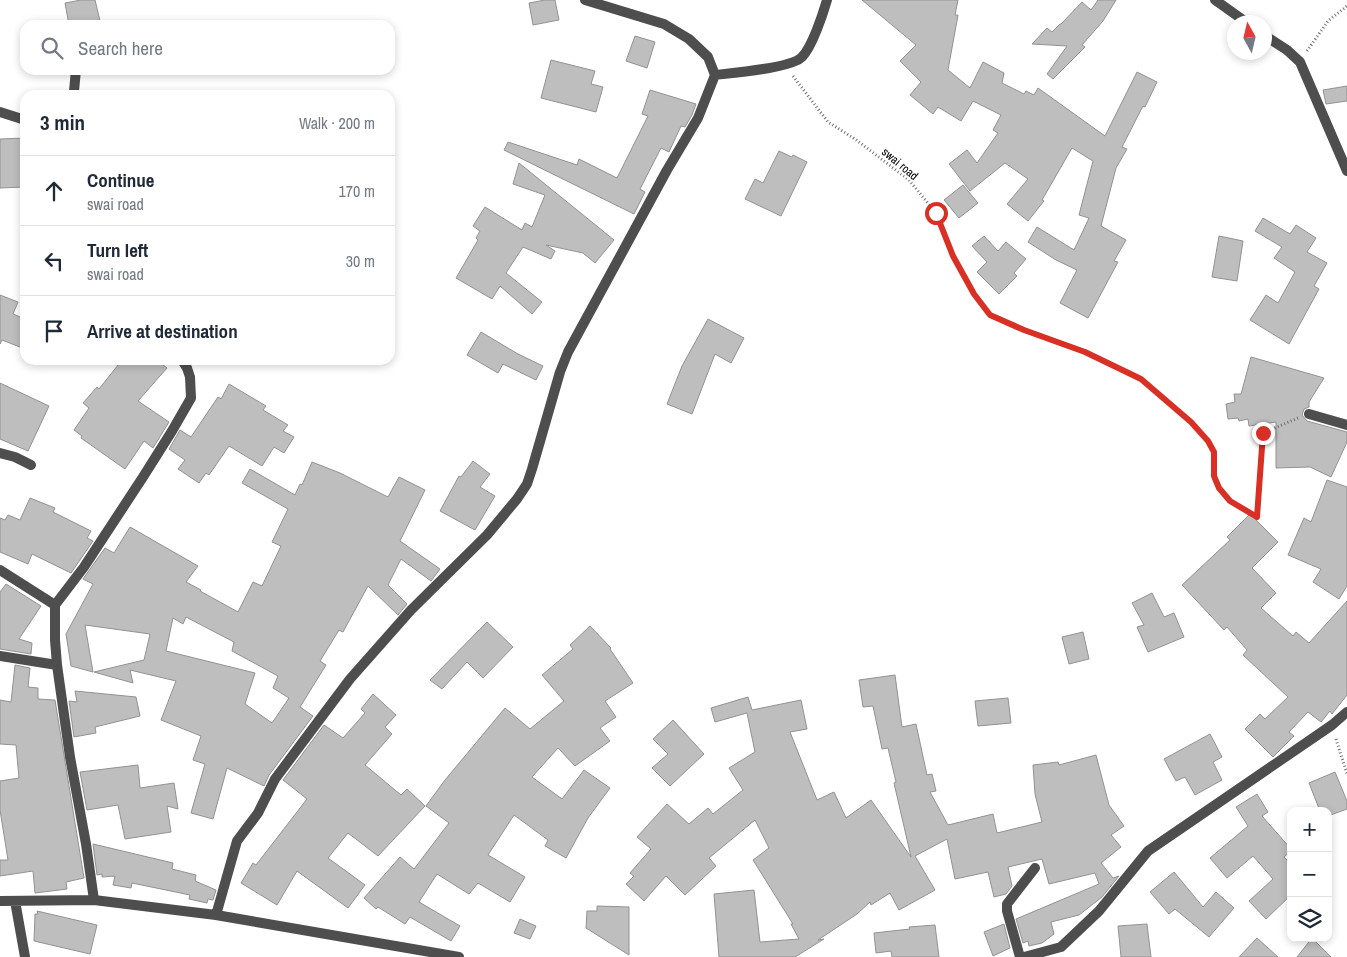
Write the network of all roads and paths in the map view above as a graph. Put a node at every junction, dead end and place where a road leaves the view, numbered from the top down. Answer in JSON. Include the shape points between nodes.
{"nodes":[{"id":1,"x":585,"y":0,"type":"edge"},
{"id":2,"x":827,"y":0,"type":"edge"},
{"id":3,"x":1215,"y":0,"type":"edge"},
{"id":4,"x":1347,"y":6,"type":"edge"},
{"id":5,"x":1236,"y":15,"type":"edge"},
{"id":6,"x":1272,"y":40,"type":"edge"},
{"id":7,"x":1300,"y":62,"type":"junction"},
{"id":8,"x":786,"y":65,"type":"junction"},
{"id":9,"x":76,"y":75,"type":"edge"},
{"id":10,"x":715,"y":75,"type":"junction"},
{"id":11,"x":74,"y":90,"type":"edge"},
{"id":12,"x":0,"y":112,"type":"edge"},
{"id":13,"x":20,"y":118,"type":"edge"},
{"id":14,"x":1347,"y":171,"type":"edge"},
{"id":15,"x":186,"y":365,"type":"edge"},
{"id":16,"x":1309,"y":414,"type":"joint"},
{"id":17,"x":1347,"y":425,"type":"edge"},
{"id":18,"x":0,"y":453,"type":"edge"},
{"id":19,"x":32,"y":465,"type":"dead end"},
{"id":20,"x":0,"y":570,"type":"edge"},
{"id":21,"x":55,"y":606,"type":"junction"},
{"id":22,"x":0,"y":656,"type":"edge"},
{"id":23,"x":57,"y":665,"type":"junction"},
{"id":24,"x":1347,"y":712,"type":"edge"},
{"id":25,"x":1332,"y":725,"type":"junction"},
{"id":26,"x":1347,"y":774,"type":"edge"},
{"id":27,"x":1034,"y":868,"type":"dead end"},
{"id":28,"x":94,"y":900,"type":"junction"},
{"id":29,"x":0,"y":901,"type":"edge"},
{"id":30,"x":15,"y":901,"type":"junction"},
{"id":31,"x":216,"y":915,"type":"junction"},
{"id":32,"x":25,"y":957,"type":"edge"},
{"id":33,"x":460,"y":957,"type":"edge"},
{"id":34,"x":1020,"y":957,"type":"edge"},
{"id":35,"x":1024,"y":957,"type":"edge"}],
"edges":[{"from":1,"to":10,"type":"street","via":[[664,24],[689,39],[708,57]]},
{"from":2,"to":8,"type":"street","via":[[802,58]]},
{"from":3,"to":5,"type":"street"},
{"from":4,"to":7,"type":"path","via":[[1328,22]]},
{"from":6,"to":7,"type":"street"},
{"from":7,"to":14,"type":"street"},
{"from":8,"to":10,"type":"street"},
{"from":8,"to":16,"type":"path","name":"swai road","via":[[828,122],[909,180],[936,213],[953,256],[990,315],[1085,352],[1141,379],[1208,441],[1214,452],[1214,476],[1230,501],[1257,517],[1263,433]]},
{"from":9,"to":11,"type":"street"},
{"from":10,"to":31,"type":"street","via":[[698,118],[568,352],[527,484],[487,535],[411,610],[350,678],[275,779],[258,813],[237,841]]},
{"from":12,"to":13,"type":"street"},
{"from":15,"to":21,"type":"street","via":[[191,398],[143,477]]},
{"from":16,"to":17,"type":"street"},
{"from":18,"to":19,"type":"street"},
{"from":20,"to":21,"type":"street"},
{"from":21,"to":23,"type":"street"},
{"from":22,"to":23,"type":"street"},
{"from":23,"to":28,"type":"street"},
{"from":24,"to":25,"type":"street"},
{"from":25,"to":26,"type":"path"},
{"from":25,"to":35,"type":"street","via":[[1148,851],[1099,911],[1061,947]]},
{"from":27,"to":34,"type":"street","via":[[1007,904]]},
{"from":28,"to":30,"type":"street"},
{"from":28,"to":31,"type":"street"},
{"from":29,"to":30,"type":"street"},
{"from":30,"to":32,"type":"street"},
{"from":31,"to":33,"type":"street"}]}
